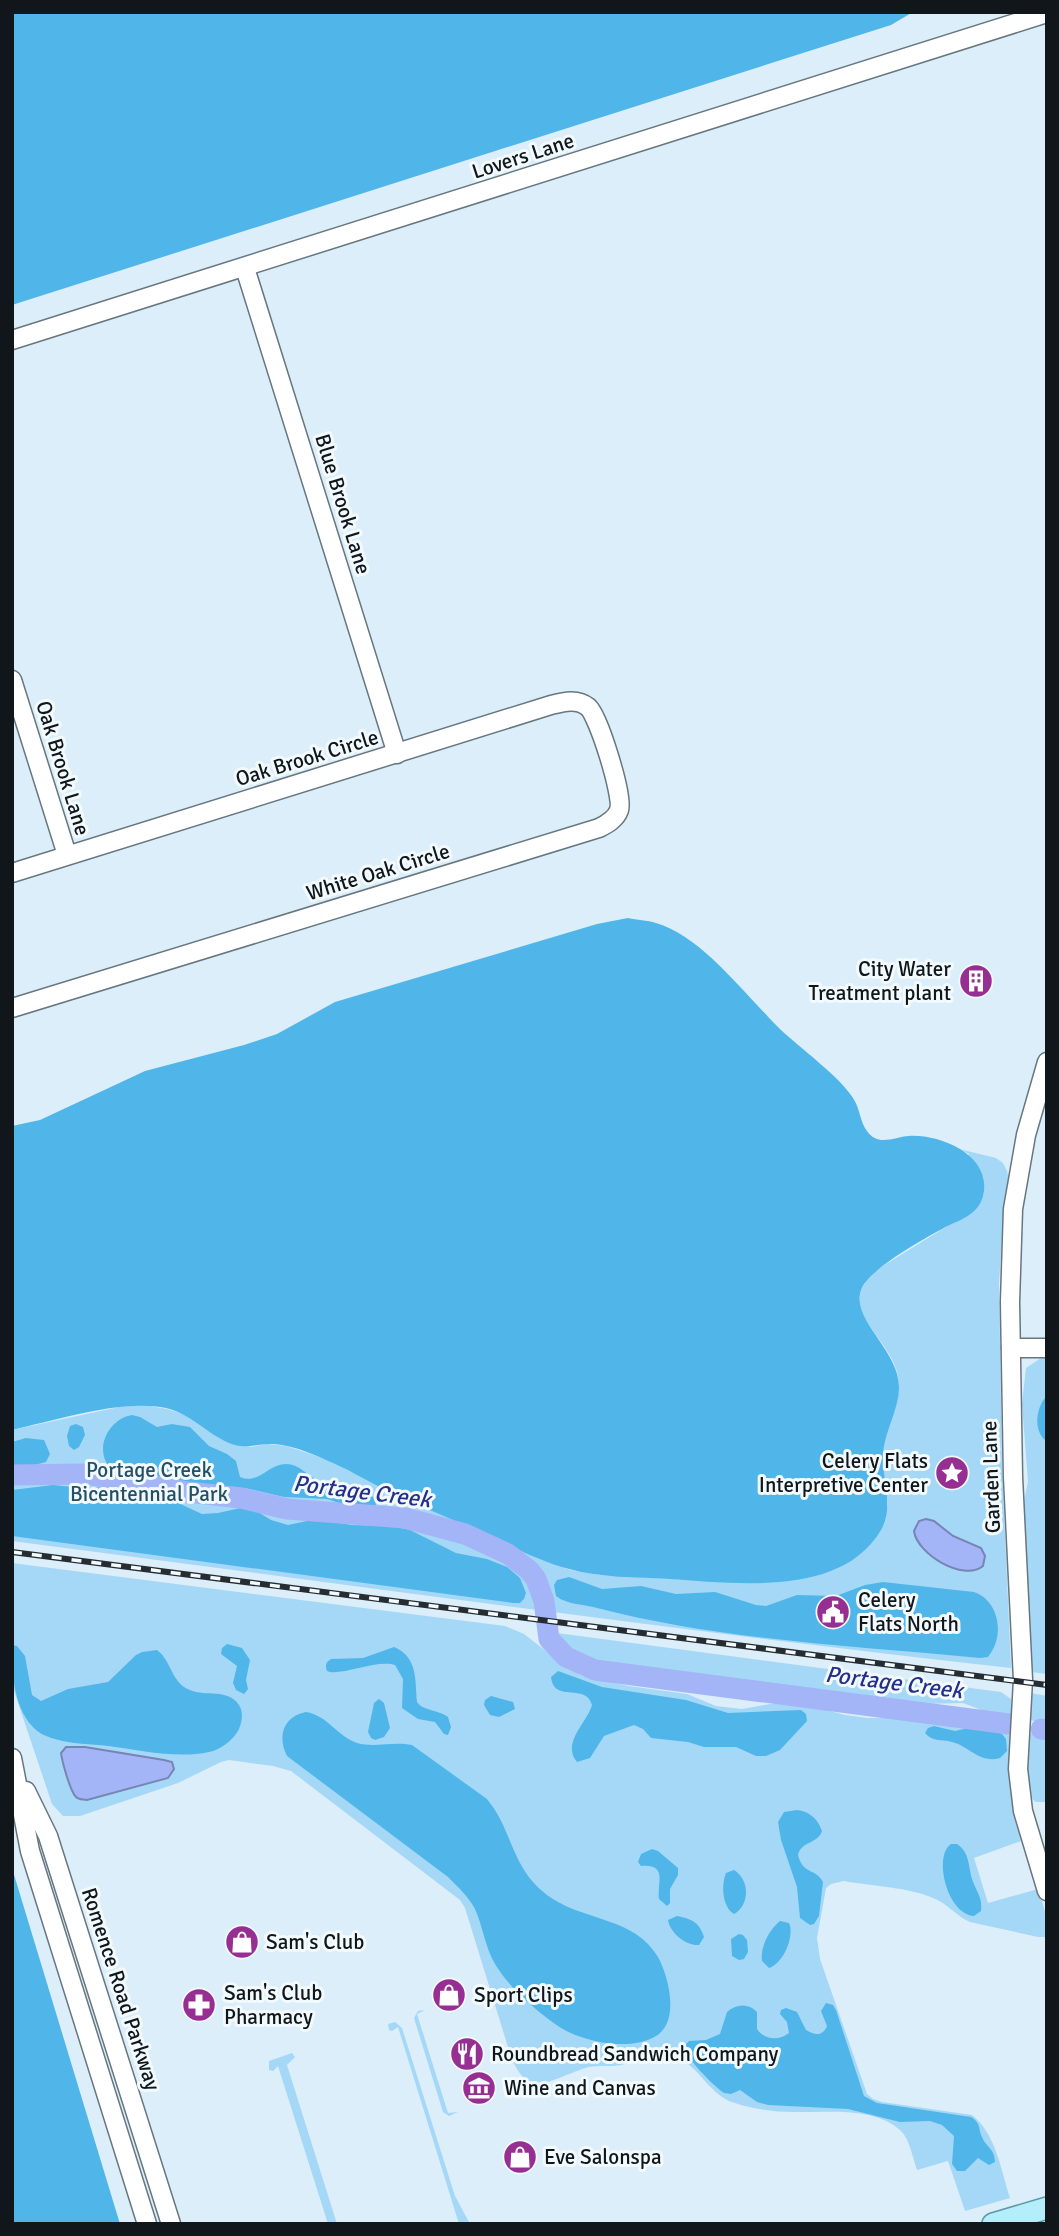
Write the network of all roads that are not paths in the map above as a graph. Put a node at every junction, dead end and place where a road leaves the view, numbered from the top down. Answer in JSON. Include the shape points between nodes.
{"nodes":[{"id":1,"x":1047,"y":13,"type":"edge"},
{"id":2,"x":245,"y":268,"type":"junction"},
{"id":3,"x":12,"y":340,"type":"edge"},
{"id":4,"x":12,"y":680,"type":"edge"},
{"id":5,"x":561,"y":703,"type":"joint"},
{"id":6,"x":397,"y":754,"type":"junction"},
{"id":7,"x":66,"y":855,"type":"junction"},
{"id":8,"x":12,"y":873,"type":"edge"},
{"id":9,"x":12,"y":1008,"type":"edge"},
{"id":10,"x":1047,"y":1062,"type":"edge"},
{"id":11,"x":1011,"y":1348,"type":"junction"},
{"id":12,"x":1047,"y":1348,"type":"edge"},
{"id":13,"x":14,"y":1765,"type":"edge"},
{"id":14,"x":1047,"y":1891,"type":"edge"},
{"id":15,"x":138,"y":2119,"type":"junction"},
{"id":16,"x":116,"y":2125,"type":"junction"},
{"id":17,"x":1047,"y":2208,"type":"edge"},
{"id":18,"x":147,"y":2224,"type":"edge"},
{"id":19,"x":171,"y":2224,"type":"edge"},
{"id":20,"x":993,"y":2224,"type":"edge"}],
"edges":[{"from":1,"to":2,"type":"street","name":"Lovers Lane"},
{"from":2,"to":3,"type":"street","name":"Lovers Lane"},
{"from":2,"to":6,"type":"street","name":"Blue Brook Lane"},
{"from":4,"to":7,"type":"street","name":"Oak Brook Lane"},
{"from":5,"to":6,"type":"street","name":"Oak Brook Circle"},
{"from":5,"to":9,"type":"street","name":"White Oak Circle","via":[[579,702],[595,716],[620,796],[619,810],[606,825]]},
{"from":6,"to":7,"type":"street","name":"Oak Brook Circle"},
{"from":7,"to":8,"type":"street","name":"Oak Brook Lane"},
{"from":10,"to":11,"type":"street","name":"Garden Lane","via":[[1024,1145],[1013,1209]]},
{"from":11,"to":12,"type":"street"},
{"from":11,"to":14,"type":"street","name":"Garden Lane","via":[[1023,1680],[1018,1769],[1023,1811]]},
{"from":13,"to":15,"type":"street","name":"Romence Road Parkway","via":[[48,1836]]},
{"from":13,"to":16,"type":"street","name":"Romence Road Parkway","via":[[30,1851]]},
{"from":15,"to":16,"type":"street"},
{"from":15,"to":19,"type":"street","name":"Romence Road Parkway"},
{"from":16,"to":18,"type":"street","name":"Romence Road Parkway"},
{"from":17,"to":20,"type":"main road"}]}
